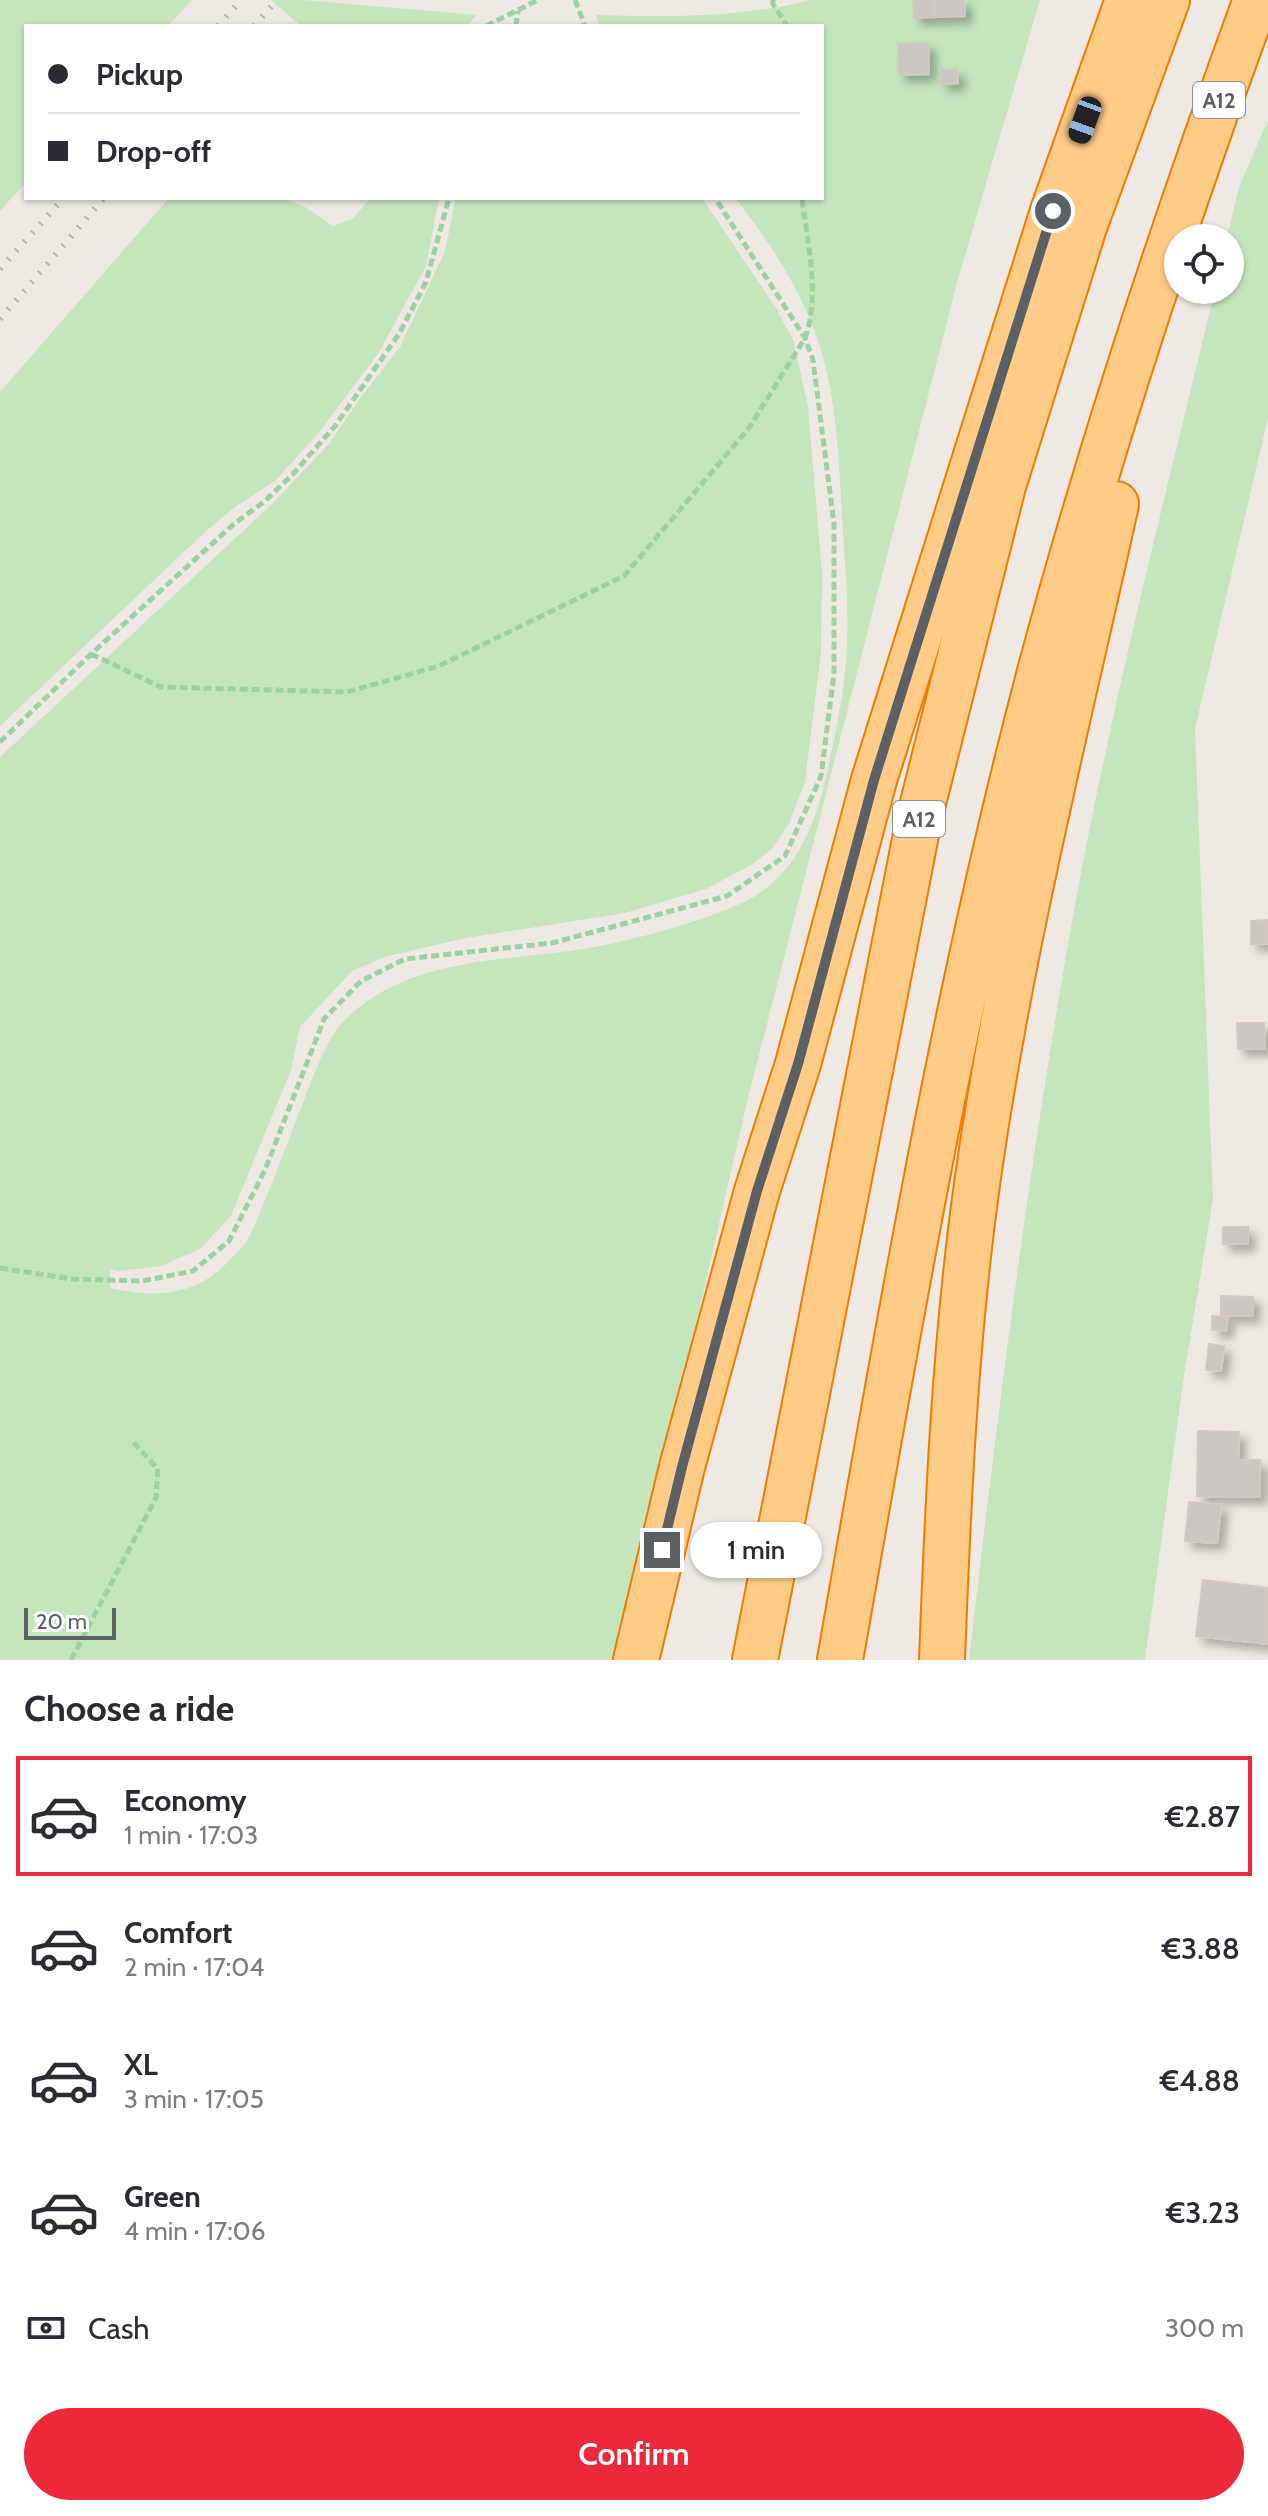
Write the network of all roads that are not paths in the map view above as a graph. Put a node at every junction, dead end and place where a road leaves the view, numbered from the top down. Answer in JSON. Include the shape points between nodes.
{"nodes":[{"id":1,"x":1128,"y":0,"type":"edge"},
{"id":2,"x":1167,"y":0,"type":"edge"},
{"id":3,"x":1256,"y":0,"type":"edge"},
{"id":4,"x":1183,"y":201,"type":"junction"},
{"id":5,"x":636,"y":1660,"type":"edge"},
{"id":6,"x":755,"y":1660,"type":"edge"},
{"id":7,"x":840,"y":1660,"type":"edge"},
{"id":8,"x":942,"y":1660,"type":"edge"}],
"edges":[{"from":1,"to":5,"type":"highway","number":"A12","via":[[1048,225],[874,780],[690,1436]]},
{"from":2,"to":6,"type":"highway","number":"A12","via":[[1084,227],[1003,486],[919,819]]},
{"from":3,"to":4,"type":"highway","number":"A12"},
{"from":4,"to":7,"type":"highway","number":"A12","via":[[1091,494],[990,879],[908,1271]]},
{"from":4,"to":8,"type":"highway","number":"A12","via":[[1020,929],[977,1185],[950,1451]]}]}
